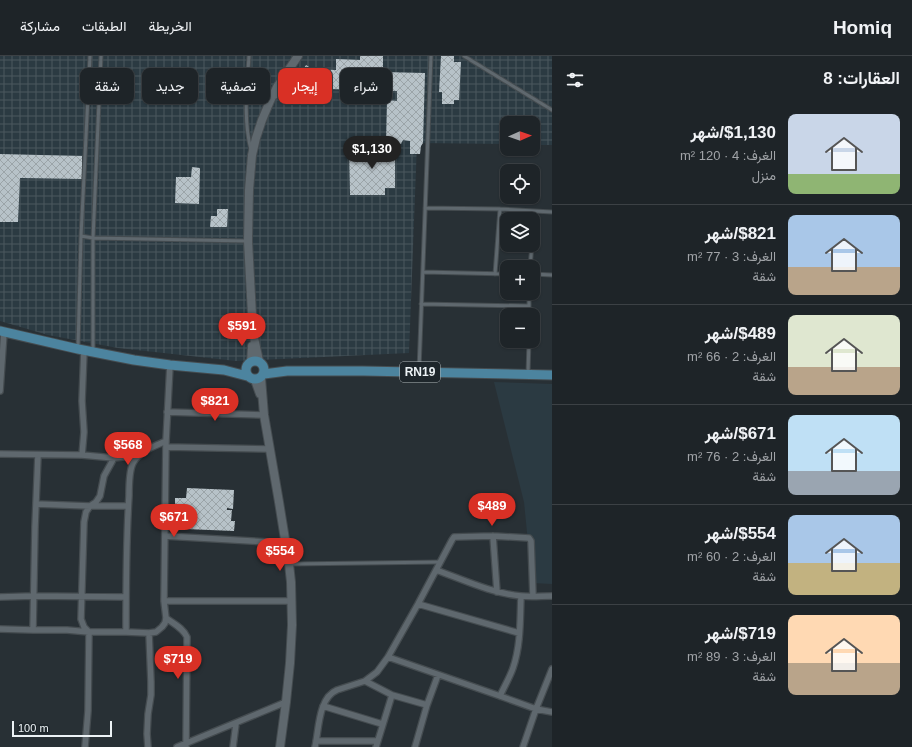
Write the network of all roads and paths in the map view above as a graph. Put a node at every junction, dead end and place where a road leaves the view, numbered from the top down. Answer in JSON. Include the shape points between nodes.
{"nodes":[{"id":1,"x":90,"y":56,"type":"edge"},
{"id":2,"x":102,"y":56,"type":"edge"},
{"id":3,"x":248,"y":56,"type":"edge"},
{"id":4,"x":298,"y":56,"type":"edge"},
{"id":5,"x":431,"y":56,"type":"edge"},
{"id":6,"x":464,"y":56,"type":"edge"},
{"id":7,"x":248,"y":68,"type":"edge"},
{"id":8,"x":270,"y":95,"type":"edge"},
{"id":9,"x":274,"y":95,"type":"junction"},
{"id":10,"x":247,"y":104,"type":"edge"},
{"id":11,"x":552,"y":110,"type":"edge"},
{"id":12,"x":252,"y":155,"type":"junction"},
{"id":13,"x":425,"y":208,"type":"junction"},
{"id":14,"x":500,"y":210,"type":"junction"},
{"id":15,"x":534,"y":211,"type":"joint"},
{"id":16,"x":552,"y":212,"type":"edge"},
{"id":17,"x":80,"y":236,"type":"junction"},
{"id":18,"x":93,"y":238,"type":"junction"},
{"id":19,"x":248,"y":241,"type":"junction"},
{"id":20,"x":423,"y":272,"type":"junction"},
{"id":21,"x":495,"y":274,"type":"junction"},
{"id":22,"x":500,"y":274,"type":"edge"},
{"id":23,"x":540,"y":274,"type":"edge"},
{"id":24,"x":552,"y":275,"type":"edge"},
{"id":25,"x":529,"y":300,"type":"edge"},
{"id":26,"x":422,"y":304,"type":"junction"},
{"id":27,"x":529,"y":306,"type":"joint"},
{"id":28,"x":2,"y":332,"type":"edge"},
{"id":29,"x":529,"y":348,"type":"edge"},
{"id":30,"x":85,"y":351,"type":"junction"},
{"id":31,"x":170,"y":365,"type":"junction"},
{"id":32,"x":256,"y":370,"type":"junction"},
{"id":33,"x":419,"y":372,"type":"junction"},
{"id":34,"x":528,"y":374,"type":"junction"},
{"id":35,"x":552,"y":375,"type":"edge"},
{"id":36,"x":0,"y":391,"type":"edge"},
{"id":37,"x":167,"y":412,"type":"junction"},
{"id":38,"x":264,"y":415,"type":"junction"},
{"id":39,"x":166,"y":444,"type":"junction"},
{"id":40,"x":270,"y":449,"type":"junction"},
{"id":41,"x":0,"y":454,"type":"edge"},
{"id":42,"x":38,"y":455,"type":"junction"},
{"id":43,"x":82,"y":455,"type":"junction"},
{"id":44,"x":140,"y":455,"type":"junction"},
{"id":45,"x":114,"y":458,"type":"junction"},
{"id":46,"x":36,"y":504,"type":"junction"},
{"id":47,"x":90,"y":506,"type":"junction"},
{"id":48,"x":128,"y":506,"type":"junction"},
{"id":49,"x":165,"y":536,"type":"junction"},
{"id":50,"x":493,"y":536,"type":"junction"},
{"id":51,"x":286,"y":543,"type":"junction"},
{"id":52,"x":441,"y":562,"type":"junction"},
{"id":53,"x":289,"y":564,"type":"junction"},
{"id":54,"x":436,"y":570,"type":"junction"},
{"id":55,"x":497,"y":592,"type":"junction"},
{"id":56,"x":34,"y":596,"type":"junction"},
{"id":57,"x":81,"y":596,"type":"junction"},
{"id":58,"x":520,"y":596,"type":"junction"},
{"id":59,"x":533,"y":596,"type":"junction"},
{"id":60,"x":552,"y":596,"type":"edge"},
{"id":61,"x":0,"y":597,"type":"edge"},
{"id":62,"x":126,"y":597,"type":"junction"},
{"id":63,"x":164,"y":601,"type":"junction"},
{"id":64,"x":292,"y":601,"type":"junction"},
{"id":65,"x":418,"y":604,"type":"junction"},
{"id":66,"x":166,"y":618,"type":"junction"},
{"id":67,"x":0,"y":629,"type":"edge"},
{"id":68,"x":33,"y":630,"type":"junction"},
{"id":69,"x":89,"y":632,"type":"junction"},
{"id":70,"x":126,"y":632,"type":"junction"},
{"id":71,"x":150,"y":633,"type":"junction"},
{"id":72,"x":519,"y":633,"type":"junction"},
{"id":73,"x":388,"y":657,"type":"junction"},
{"id":74,"x":552,"y":669,"type":"edge"},
{"id":75,"x":438,"y":675,"type":"junction"},
{"id":76,"x":365,"y":681,"type":"junction"},
{"id":77,"x":392,"y":695,"type":"junction"},
{"id":78,"x":500,"y":696,"type":"junction"},
{"id":79,"x":286,"y":702,"type":"junction"},
{"id":80,"x":427,"y":705,"type":"junction"},
{"id":81,"x":323,"y":706,"type":"junction"},
{"id":82,"x":536,"y":709,"type":"junction"},
{"id":83,"x":552,"y":712,"type":"edge"},
{"id":84,"x":236,"y":724,"type":"junction"},
{"id":85,"x":382,"y":724,"type":"junction"},
{"id":86,"x":316,"y":744,"type":"edge"},
{"id":87,"x":377,"y":744,"type":"edge"},
{"id":88,"x":186,"y":745,"type":"edge"},
{"id":89,"x":85,"y":747,"type":"edge"},
{"id":90,"x":148,"y":747,"type":"edge"},
{"id":91,"x":177,"y":747,"type":"edge"},
{"id":92,"x":232,"y":747,"type":"edge"},
{"id":93,"x":280,"y":747,"type":"edge"},
{"id":94,"x":415,"y":747,"type":"edge"},
{"id":95,"x":523,"y":747,"type":"edge"}],
"edges":[{"from":1,"to":17,"type":"lane"},
{"from":2,"to":18,"type":"lane"},
{"from":3,"to":7,"type":"lane"},
{"from":4,"to":9,"type":"main road"},
{"from":5,"to":13,"type":"lane"},
{"from":6,"to":11,"type":"lane"},
{"from":8,"to":9,"type":"main road"},
{"from":9,"to":12,"type":"main road","via":[[262,120]]},
{"from":10,"to":12,"type":"lane","via":[[248,137]]},
{"from":12,"to":19,"type":"main road"},
{"from":13,"to":14,"type":"lane"},
{"from":13,"to":20,"type":"lane"},
{"from":14,"to":15,"type":"lane"},
{"from":14,"to":21,"type":"lane"},
{"from":15,"to":16,"type":"lane"},
{"from":17,"to":18,"type":"lane"},
{"from":17,"to":30,"type":"lane"},
{"from":18,"to":19,"type":"lane"},
{"from":18,"to":30,"type":"lane"},
{"from":19,"to":32,"type":"main road"},
{"from":20,"to":21,"type":"lane"},
{"from":20,"to":26,"type":"lane"},
{"from":21,"to":22,"type":"lane"},
{"from":23,"to":24,"type":"lane"},
{"from":25,"to":27,"type":"lane"},
{"from":26,"to":27,"type":"lane"},
{"from":26,"to":33,"type":"lane"},
{"from":28,"to":30,"type":"main road","number":"RN19"},
{"from":28,"to":36,"type":"street"},
{"from":29,"to":34,"type":"lane"},
{"from":30,"to":31,"type":"main road","number":"RN19"},
{"from":30,"to":43,"type":"street"},
{"from":31,"to":32,"type":"main road","number":"RN19"},
{"from":31,"to":37,"type":"street"},
{"from":32,"to":33,"type":"main road","number":"RN19"},
{"from":32,"to":38,"type":"main road","via":[[257,389]]},
{"from":33,"to":34,"type":"main road","number":"RN19"},
{"from":34,"to":35,"type":"main road","number":"RN19"},
{"from":37,"to":38,"type":"street"},
{"from":37,"to":39,"type":"street"},
{"from":38,"to":40,"type":"main road"},
{"from":39,"to":40,"type":"street"},
{"from":39,"to":44,"type":"street","via":[[149,448]]},
{"from":39,"to":49,"type":"street"},
{"from":40,"to":51,"type":"main road"},
{"from":41,"to":42,"type":"street"},
{"from":42,"to":43,"type":"street"},
{"from":42,"to":46,"type":"street"},
{"from":43,"to":45,"type":"street"},
{"from":44,"to":45,"type":"street"},
{"from":44,"to":48,"type":"street","via":[[132,464]]},
{"from":45,"to":47,"type":"street","via":[[104,476],[100,496]]},
{"from":46,"to":47,"type":"street"},
{"from":46,"to":56,"type":"street"},
{"from":47,"to":48,"type":"street"},
{"from":47,"to":57,"type":"street","via":[[84,522]]},
{"from":48,"to":62,"type":"street"},
{"from":49,"to":51,"type":"street"},
{"from":49,"to":63,"type":"street"},
{"from":50,"to":52,"type":"street","via":[[454,537]]},
{"from":50,"to":55,"type":"street"},
{"from":50,"to":59,"type":"street","via":[[529,538],[531,541]]},
{"from":51,"to":53,"type":"main road"},
{"from":52,"to":53,"type":"lane"},
{"from":52,"to":54,"type":"street"},
{"from":53,"to":64,"type":"main road"},
{"from":54,"to":55,"type":"street"},
{"from":54,"to":65,"type":"street"},
{"from":55,"to":58,"type":"street"},
{"from":56,"to":57,"type":"street"},
{"from":56,"to":61,"type":"street"},
{"from":56,"to":68,"type":"street"},
{"from":57,"to":62,"type":"street"},
{"from":57,"to":69,"type":"street","via":[[81,619]]},
{"from":58,"to":59,"type":"street"},
{"from":58,"to":72,"type":"street"},
{"from":59,"to":60,"type":"street"},
{"from":62,"to":70,"type":"street"},
{"from":63,"to":64,"type":"street"},
{"from":63,"to":66,"type":"street"},
{"from":64,"to":79,"type":"main road"},
{"from":65,"to":72,"type":"street"},
{"from":65,"to":73,"type":"street"},
{"from":66,"to":71,"type":"street","via":[[162,627]]},
{"from":66,"to":88,"type":"street","via":[[182,629],[187,638]]},
{"from":67,"to":68,"type":"street"},
{"from":68,"to":69,"type":"street"},
{"from":69,"to":70,"type":"street"},
{"from":69,"to":89,"type":"street"},
{"from":70,"to":71,"type":"street"},
{"from":71,"to":90,"type":"street"},
{"from":72,"to":78,"type":"street","via":[[514,668]]},
{"from":73,"to":75,"type":"street"},
{"from":73,"to":76,"type":"street","via":[[377,672]]},
{"from":74,"to":82,"type":"street"},
{"from":75,"to":78,"type":"street"},
{"from":75,"to":80,"type":"street"},
{"from":76,"to":77,"type":"street"},
{"from":76,"to":81,"type":"street","via":[[333,691]]},
{"from":77,"to":80,"type":"street"},
{"from":77,"to":85,"type":"street"},
{"from":78,"to":82,"type":"street"},
{"from":79,"to":84,"type":"street"},
{"from":79,"to":93,"type":"main road"},
{"from":80,"to":94,"type":"street"},
{"from":81,"to":85,"type":"street"},
{"from":81,"to":86,"type":"street"},
{"from":82,"to":83,"type":"street"},
{"from":82,"to":95,"type":"street"},
{"from":84,"to":88,"type":"street"},
{"from":84,"to":92,"type":"street"},
{"from":85,"to":87,"type":"street"},
{"from":86,"to":87,"type":"street"},
{"from":88,"to":91,"type":"street"}]}
